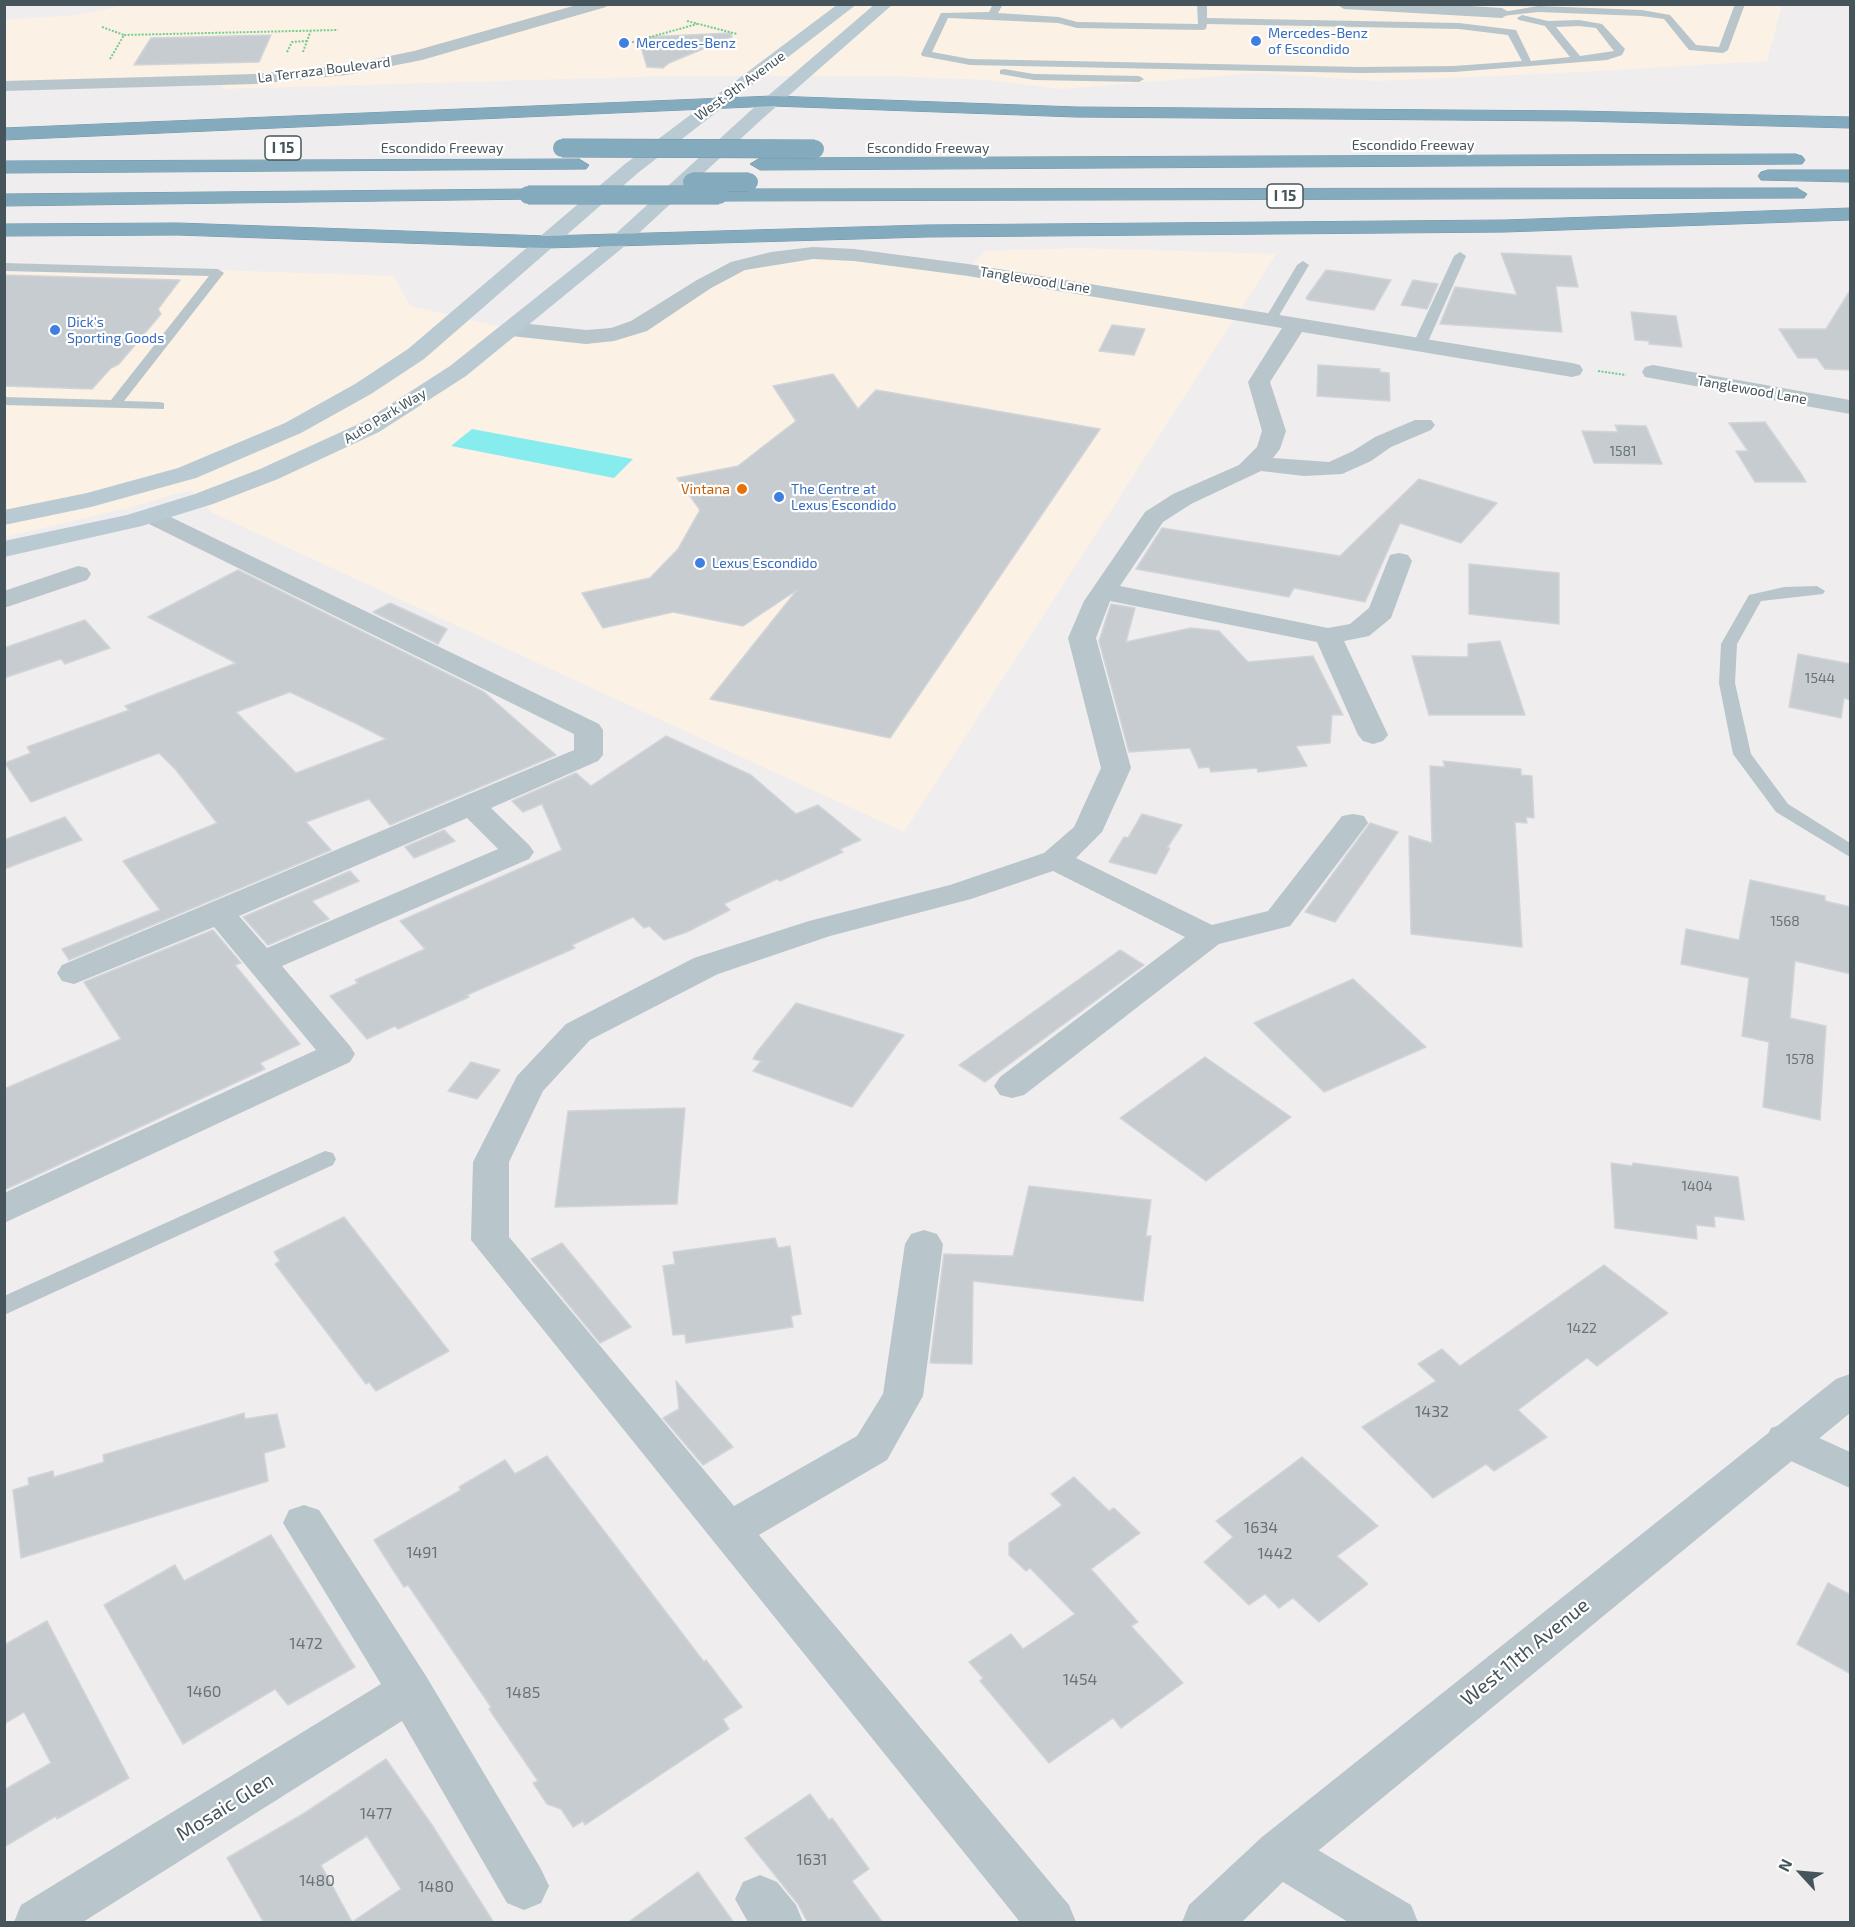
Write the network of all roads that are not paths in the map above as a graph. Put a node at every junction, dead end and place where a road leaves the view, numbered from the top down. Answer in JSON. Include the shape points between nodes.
{"nodes":[{"id":1,"x":600,"y":4,"type":"edge"},
{"id":2,"x":849,"y":4,"type":"edge"},
{"id":3,"x":885,"y":4,"type":"edge"},
{"id":4,"x":998,"y":4,"type":"edge"},
{"id":5,"x":1202,"y":4,"type":"edge"},
{"id":6,"x":1344,"y":4,"type":"edge"},
{"id":7,"x":1673,"y":4,"type":"edge"},
{"id":8,"x":1740,"y":4,"type":"edge"},
{"id":9,"x":1610,"y":8,"type":"edge"},
{"id":10,"x":1498,"y":9,"type":"edge"},
{"id":11,"x":992,"y":15,"type":"junction"},
{"id":12,"x":1667,"y":17,"type":"junction"},
{"id":13,"x":1202,"y":22,"type":"junction"},
{"id":14,"x":1548,"y":24,"type":"junction"},
{"id":15,"x":1576,"y":59,"type":"junction"},
{"id":16,"x":970,"y":62,"type":"junction"},
{"id":17,"x":1528,"y":64,"type":"junction"},
{"id":18,"x":1139,"y":79,"type":"dead end"},
{"id":19,"x":4,"y":86,"type":"edge"},
{"id":20,"x":773,"y":101,"type":"junction"},
{"id":21,"x":715,"y":105,"type":"junction"},
{"id":22,"x":1851,"y":123,"type":"edge"},
{"id":23,"x":4,"y":134,"type":"edge"},
{"id":24,"x":1803,"y":143,"type":"dead end"},
{"id":25,"x":4,"y":149,"type":"edge"},
{"id":26,"x":1851,"y":160,"type":"edge"},
{"id":27,"x":701,"y":164,"type":"joint"},
{"id":28,"x":4,"y":167,"type":"edge"},
{"id":29,"x":1851,"y":176,"type":"edge"},
{"id":30,"x":4,"y":181,"type":"edge"},
{"id":31,"x":1851,"y":194,"type":"edge"},
{"id":32,"x":4,"y":200,"type":"edge"},
{"id":33,"x":1851,"y":214,"type":"edge"},
{"id":34,"x":4,"y":230,"type":"edge"},
{"id":35,"x":619,"y":241,"type":"junction"},
{"id":36,"x":546,"y":242,"type":"junction"},
{"id":37,"x":1460,"y":256,"type":"dead end"},
{"id":38,"x":1303,"y":265,"type":"dead end"},
{"id":39,"x":4,"y":267,"type":"edge"},
{"id":40,"x":1283,"y":321,"type":"junction"},
{"id":41,"x":452,"y":323,"type":"junction"},
{"id":42,"x":511,"y":328,"type":"junction"},
{"id":43,"x":1420,"y":344,"type":"junction"},
{"id":44,"x":1572,"y":370,"type":"road end"},
{"id":45,"x":1653,"y":372,"type":"road end"},
{"id":46,"x":4,"y":401,"type":"edge"},
{"id":47,"x":114,"y":405,"type":"junction"},
{"id":48,"x":159,"y":406,"type":"dead end"},
{"id":49,"x":1851,"y":406,"type":"edge"},
{"id":50,"x":1423,"y":425,"type":"dead end"},
{"id":51,"x":371,"y":427,"type":"junction"},
{"id":52,"x":1255,"y":463,"type":"junction"},
{"id":53,"x":152,"y":516,"type":"junction"},
{"id":54,"x":4,"y":518,"type":"edge"},
{"id":55,"x":4,"y":549,"type":"edge"},
{"id":56,"x":1399,"y":561,"type":"dead end"},
{"id":57,"x":78,"y":574,"type":"dead end"},
{"id":58,"x":1103,"y":591,"type":"junction"},
{"id":59,"x":1817,"y":591,"type":"dead end"},
{"id":60,"x":4,"y":600,"type":"edge"},
{"id":61,"x":1328,"y":636,"type":"junction"},
{"id":62,"x":1373,"y":735,"type":"dead end"},
{"id":63,"x":471,"y":805,"type":"junction"},
{"id":64,"x":1353,"y":823,"type":"dead end"},
{"id":65,"x":1851,"y":851,"type":"edge"},
{"id":66,"x":1055,"y":860,"type":"junction"},
{"id":67,"x":219,"y":913,"type":"junction"},
{"id":68,"x":1208,"y":936,"type":"junction"},
{"id":69,"x":261,"y":963,"type":"junction"},
{"id":70,"x":74,"y":973,"type":"dead end"},
{"id":71,"x":1012,"y":1086,"type":"dead end"},
{"id":72,"x":325,"y":1160,"type":"dead end"},
{"id":73,"x":4,"y":1209,"type":"edge"},
{"id":74,"x":924,"y":1244,"type":"dead end"},
{"id":75,"x":4,"y":1306,"type":"edge"},
{"id":76,"x":1851,"y":1390,"type":"edge"},
{"id":77,"x":1786,"y":1440,"type":"junction"},
{"id":78,"x":1851,"y":1471,"type":"edge"},
{"id":79,"x":304,"y":1523,"type":"dead end"},
{"id":80,"x":729,"y":1530,"type":"junction"},
{"id":81,"x":410,"y":1691,"type":"junction"},
{"id":82,"x":1279,"y":1852,"type":"junction"},
{"id":83,"x":524,"y":1886,"type":"dead end"},
{"id":84,"x":39,"y":1923,"type":"edge"},
{"id":85,"x":1051,"y":1923,"type":"edge"},
{"id":86,"x":1207,"y":1923,"type":"edge"},
{"id":87,"x":1393,"y":1923,"type":"edge"}],
"edges":[{"from":1,"to":19,"type":"street","name":"La Terraza Boulevard","via":[[416,57],[320,74]]},
{"from":2,"to":21,"type":"main road","name":"West 9th Avenue"},
{"from":3,"to":20,"type":"main road","name":"West 9th Avenue"},
{"from":4,"to":11,"type":"lane"},
{"from":5,"to":13,"type":"lane"},
{"from":6,"to":10,"type":"street"},
{"from":7,"to":12,"type":"lane"},
{"from":8,"to":12,"type":"lane","via":[[1723,50],[1693,48]]},
{"from":9,"to":10,"type":"lane"},
{"from":9,"to":12,"type":"lane"},
{"from":10,"to":14,"type":"lane"},
{"from":11,"to":13,"type":"lane","via":[[1077,25]]},
{"from":11,"to":16,"type":"lane","via":[[944,15],[926,54]]},
{"from":13,"to":17,"type":"lane","via":[[1459,26],[1512,32]]},
{"from":14,"to":15,"type":"lane"},
{"from":14,"to":15,"type":"lane","via":[[1599,26],[1620,49],[1607,57]]},
{"from":15,"to":17,"type":"lane"},
{"from":16,"to":17,"type":"lane","via":[[1360,70]]},
{"from":16,"to":18,"type":"lane","via":[[1034,77]]},
{"from":20,"to":21,"type":"highway"},
{"from":20,"to":22,"type":"highway","via":[[1076,112],[1577,116]]},
{"from":20,"to":27,"type":"main road","name":"West 9th Avenue"},
{"from":21,"to":23,"type":"highway"},
{"from":21,"to":36,"type":"main road","name":"West 9th Avenue","via":[[632,168]]},
{"from":24,"to":25,"type":"highway","name":"Escondido Freeway","number":"I 15","bridge":true},
{"from":26,"to":28,"type":"highway"},
{"from":27,"to":35,"type":"main road","name":"Auto Park Way"},
{"from":29,"to":30,"type":"highway","bridge":true,"via":[[749,182]]},
{"from":31,"to":32,"type":"highway","number":"I 15","bridge":true,"via":[[528,195]]},
{"from":33,"to":35,"type":"highway","via":[[1505,226],[926,231]]},
{"from":34,"to":36,"type":"highway","via":[[178,229]]},
{"from":35,"to":36,"type":"highway"},
{"from":35,"to":42,"type":"main road","name":"Auto Park Way"},
{"from":36,"to":41,"type":"main road"},
{"from":37,"to":43,"type":"lane"},
{"from":38,"to":40,"type":"lane"},
{"from":39,"to":47,"type":"lane","via":[[218,273]]},
{"from":40,"to":42,"type":"street","name":"Tanglewood Lane","via":[[968,270],[813,253],[738,266],[639,326],[614,333],[586,337]]},
{"from":40,"to":43,"type":"street","name":"Tanglewood Lane"},
{"from":40,"to":52,"type":"street","via":[[1258,382],[1274,431],[1268,450]]},
{"from":41,"to":51,"type":"main road","via":[[460,331],[457,348],[384,399],[371,417]]},
{"from":41,"to":54,"type":"main road","via":[[416,354],[363,389],[265,441],[176,476],[91,500]]},
{"from":42,"to":51,"type":"main road","name":"Auto Park Way","via":[[458,371]]},
{"from":43,"to":44,"type":"street","name":"Tanglewood Lane"},
{"from":45,"to":49,"type":"street","name":"Tanglewood Lane"},
{"from":46,"to":47,"type":"lane"},
{"from":47,"to":48,"type":"lane"},
{"from":50,"to":52,"type":"street","via":[[1333,469]]},
{"from":51,"to":53,"type":"main road","name":"Auto Park Way","via":[[269,474]]},
{"from":52,"to":58,"type":"street","via":[[1154,517]]},
{"from":53,"to":55,"type":"main road","name":"Auto Park Way"},
{"from":53,"to":63,"type":"street","via":[[589,730],[588,755]]},
{"from":56,"to":61,"type":"street","via":[[1381,612],[1359,630]]},
{"from":57,"to":60,"type":"street"},
{"from":58,"to":61,"type":"street"},
{"from":58,"to":66,"type":"street","via":[[1082,638],[1116,768],[1087,832]]},
{"from":59,"to":65,"type":"lane","via":[[1755,598],[1729,644],[1727,683],[1742,754],[1782,808]]},
{"from":61,"to":62,"type":"street"},
{"from":63,"to":67,"type":"street"},
{"from":63,"to":69,"type":"street","via":[[518,852]]},
{"from":64,"to":68,"type":"street","via":[[1279,919]]},
{"from":66,"to":68,"type":"street"},
{"from":66,"to":80,"type":"street","via":[[960,892],[820,928],[706,966],[578,1032],[529,1085],[492,1162],[490,1240]]},
{"from":67,"to":69,"type":"street"},
{"from":67,"to":70,"type":"street"},
{"from":68,"to":71,"type":"street"},
{"from":69,"to":73,"type":"street","via":[[338,1054]]},
{"from":72,"to":75,"type":"lane"},
{"from":74,"to":80,"type":"street","via":[[903,1396],[872,1448]]},
{"from":76,"to":77,"type":"street","name":"West 11th Avenue"},
{"from":77,"to":78,"type":"street"},
{"from":77,"to":82,"type":"street","name":"West 11th Avenue"},
{"from":79,"to":81,"type":"street"},
{"from":80,"to":85,"type":"street"},
{"from":81,"to":83,"type":"street"},
{"from":81,"to":84,"type":"street","name":"Mosaic Glen"},
{"from":82,"to":86,"type":"street","name":"West 11th Avenue"},
{"from":82,"to":87,"type":"street"}]}
